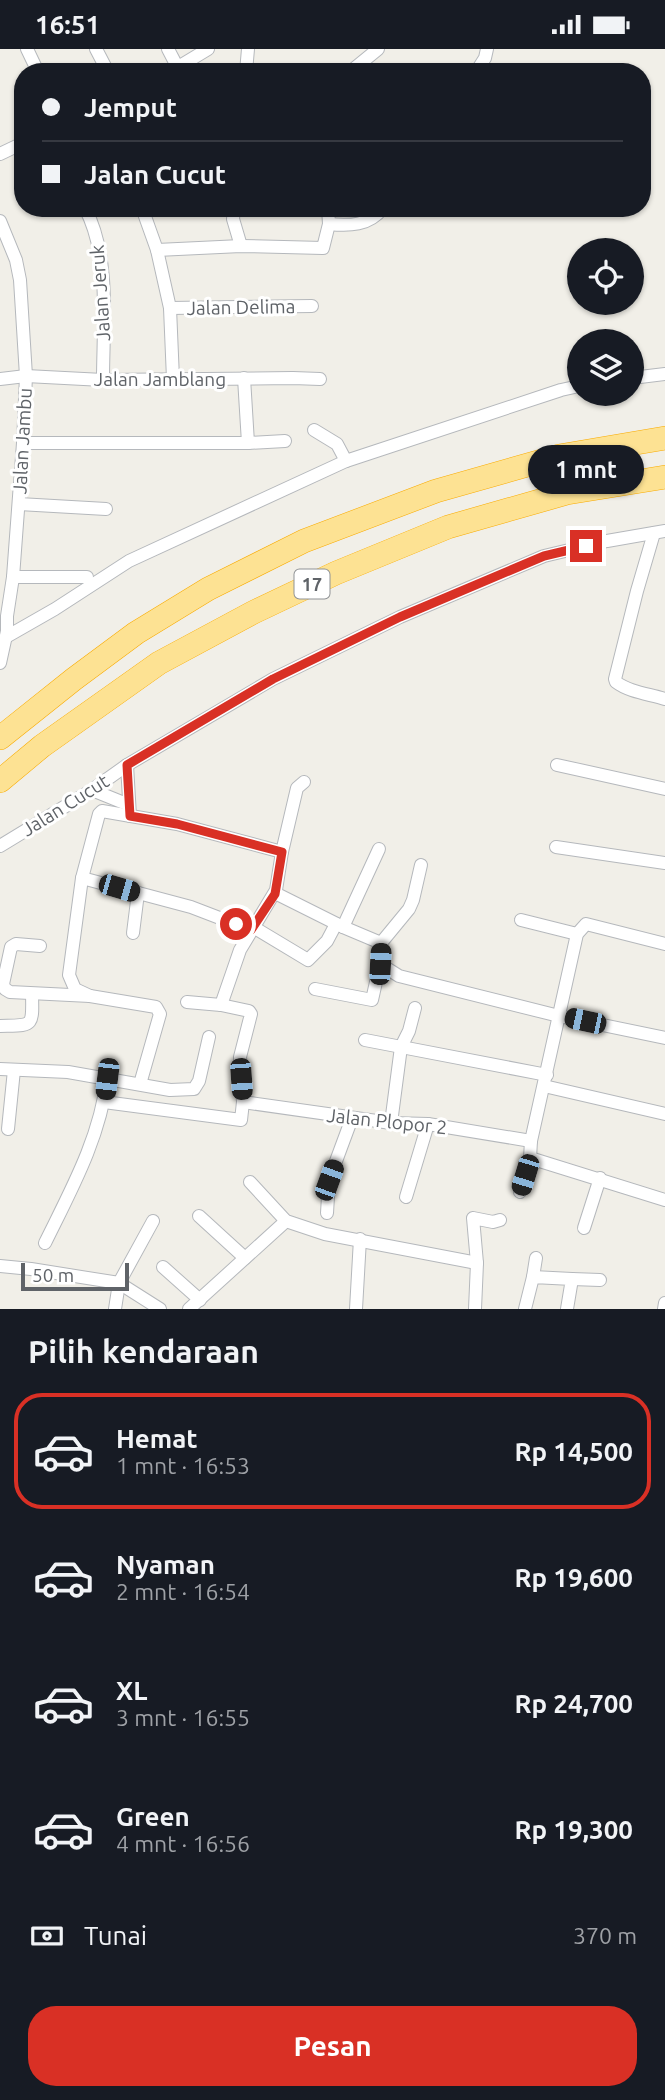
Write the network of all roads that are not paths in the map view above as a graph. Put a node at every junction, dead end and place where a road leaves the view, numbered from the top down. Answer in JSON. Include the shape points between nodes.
{"nodes":[{"id":1,"x":208,"y":49,"type":"edge"},
{"id":2,"x":377,"y":49,"type":"edge"},
{"id":3,"x":188,"y":63,"type":"edge"},
{"id":4,"x":361,"y":63,"type":"edge"},
{"id":5,"x":90,"y":217,"type":"edge"},
{"id":6,"x":145,"y":217,"type":"edge"},
{"id":7,"x":234,"y":217,"type":"edge"},
{"id":8,"x":329,"y":217,"type":"edge"},
{"id":9,"x":372,"y":217,"type":"edge"},
{"id":10,"x":0,"y":222,"type":"edge"},
{"id":11,"x":329,"y":224,"type":"junction"},
{"id":12,"x":241,"y":246,"type":"junction"},
{"id":13,"x":157,"y":250,"type":"junction"},
{"id":14,"x":312,"y":306,"type":"dead end"},
{"id":15,"x":170,"y":308,"type":"junction"},
{"id":16,"x":665,"y":374,"type":"edge"},
{"id":17,"x":26,"y":376,"type":"junction"},
{"id":18,"x":644,"y":377,"type":"edge"},
{"id":19,"x":244,"y":378,"type":"junction"},
{"id":20,"x":0,"y":379,"type":"edge"},
{"id":21,"x":173,"y":379,"type":"junction"},
{"id":22,"x":320,"y":379,"type":"dead end"},
{"id":23,"x":103,"y":380,"type":"junction"},
{"id":24,"x":567,"y":389,"type":"edge"},
{"id":25,"x":314,"y":430,"type":"dead end"},
{"id":26,"x":665,"y":438,"type":"edge"},
{"id":27,"x":285,"y":441,"type":"dead end"},
{"id":28,"x":23,"y":443,"type":"junction"},
{"id":29,"x":248,"y":443,"type":"junction"},
{"id":30,"x":346,"y":461,"type":"junction"},
{"id":31,"x":665,"y":477,"type":"edge"},
{"id":32,"x":19,"y":504,"type":"junction"},
{"id":33,"x":106,"y":509,"type":"dead end"},
{"id":34,"x":660,"y":532,"type":"edge"},
{"id":35,"x":13,"y":577,"type":"junction"},
{"id":36,"x":87,"y":577,"type":"dead end"},
{"id":37,"x":4,"y":621,"type":"edge"},
{"id":38,"x":6,"y":637,"type":"junction"},
{"id":39,"x":0,"y":663,"type":"edge"},
{"id":40,"x":665,"y":699,"type":"edge"},
{"id":41,"x":2,"y":736,"type":"edge"},
{"id":42,"x":127,"y":765,"type":"junction"},
{"id":43,"x":557,"y":765,"type":"dead end"},
{"id":44,"x":0,"y":781,"type":"edge"},
{"id":45,"x":304,"y":782,"type":"dead end"},
{"id":46,"x":665,"y":789,"type":"edge"},
{"id":47,"x":92,"y":790,"type":"junction"},
{"id":48,"x":130,"y":810,"type":"junction"},
{"id":49,"x":0,"y":846,"type":"edge"},
{"id":50,"x":556,"y":847,"type":"dead end"},
{"id":51,"x":379,"y":849,"type":"dead end"},
{"id":52,"x":282,"y":852,"type":"junction"},
{"id":53,"x":665,"y":863,"type":"edge"},
{"id":54,"x":421,"y":865,"type":"dead end"},
{"id":55,"x":82,"y":878,"type":"junction"},
{"id":56,"x":138,"y":893,"type":"junction"},
{"id":57,"x":275,"y":894,"type":"junction"},
{"id":58,"x":521,"y":920,"type":"dead end"},
{"id":59,"x":340,"y":925,"type":"junction"},
{"id":60,"x":252,"y":929,"type":"junction"},
{"id":61,"x":133,"y":933,"type":"dead end"},
{"id":62,"x":577,"y":934,"type":"junction"},
{"id":63,"x":381,"y":943,"type":"junction"},
{"id":64,"x":665,"y":944,"type":"edge"},
{"id":65,"x":40,"y":946,"type":"dead end"},
{"id":66,"x":380,"y":964,"type":"junction"},
{"id":67,"x":3,"y":988,"type":"edge"},
{"id":68,"x":315,"y":989,"type":"dead end"},
{"id":69,"x":32,"y":994,"type":"junction"},
{"id":70,"x":90,"y":996,"type":"junction"},
{"id":71,"x":187,"y":1002,"type":"dead end"},
{"id":72,"x":221,"y":1005,"type":"junction"},
{"id":73,"x":415,"y":1008,"type":"dead end"},
{"id":74,"x":559,"y":1016,"type":"junction"},
{"id":75,"x":0,"y":1026,"type":"edge"},
{"id":76,"x":209,"y":1037,"type":"dead end"},
{"id":77,"x":665,"y":1038,"type":"edge"},
{"id":78,"x":366,"y":1040,"type":"dead end"},
{"id":79,"x":401,"y":1047,"type":"junction"},
{"id":80,"x":7,"y":1070,"type":"edge"},
{"id":81,"x":107,"y":1079,"type":"junction"},
{"id":82,"x":546,"y":1080,"type":"junction"},
{"id":83,"x":140,"y":1084,"type":"junction"},
{"id":84,"x":104,"y":1102,"type":"junction"},
{"id":85,"x":243,"y":1102,"type":"junction"},
{"id":86,"x":665,"y":1114,"type":"edge"},
{"id":87,"x":352,"y":1118,"type":"junction"},
{"id":88,"x":391,"y":1123,"type":"junction"},
{"id":89,"x":428,"y":1124,"type":"junction"},
{"id":90,"x":8,"y":1129,"type":"dead end"},
{"id":91,"x":531,"y":1141,"type":"junction"},
{"id":92,"x":530,"y":1158,"type":"junction"},
{"id":93,"x":600,"y":1178,"type":"junction"},
{"id":94,"x":250,"y":1182,"type":"dead end"},
{"id":95,"x":520,"y":1192,"type":"dead end"},
{"id":96,"x":406,"y":1197,"type":"dead end"},
{"id":97,"x":665,"y":1200,"type":"edge"},
{"id":98,"x":327,"y":1213,"type":"dead end"},
{"id":99,"x":199,"y":1216,"type":"dead end"},
{"id":100,"x":500,"y":1220,"type":"dead end"},
{"id":101,"x":153,"y":1221,"type":"dead end"},
{"id":102,"x":286,"y":1221,"type":"junction"},
{"id":103,"x":584,"y":1229,"type":"dead end"},
{"id":104,"x":360,"y":1239,"type":"junction"},
{"id":105,"x":45,"y":1243,"type":"dead end"},
{"id":106,"x":245,"y":1258,"type":"junction"},
{"id":107,"x":536,"y":1258,"type":"dead end"},
{"id":108,"x":477,"y":1263,"type":"junction"},
{"id":109,"x":0,"y":1266,"type":"edge"},
{"id":110,"x":163,"y":1267,"type":"dead end"},
{"id":111,"x":533,"y":1277,"type":"junction"},
{"id":112,"x":572,"y":1279,"type":"junction"},
{"id":113,"x":600,"y":1280,"type":"dead end"},
{"id":114,"x":119,"y":1283,"type":"junction"},
{"id":115,"x":200,"y":1300,"type":"junction"},
{"id":116,"x":665,"y":1303,"type":"edge"},
{"id":117,"x":115,"y":1309,"type":"edge"},
{"id":118,"x":160,"y":1309,"type":"edge"},
{"id":119,"x":189,"y":1309,"type":"edge"},
{"id":120,"x":356,"y":1309,"type":"edge"},
{"id":121,"x":475,"y":1309,"type":"edge"},
{"id":122,"x":526,"y":1309,"type":"edge"},
{"id":123,"x":567,"y":1309,"type":"edge"},
{"id":124,"x":664,"y":1309,"type":"edge"}],
"edges":[{"from":1,"to":3,"type":"street"},
{"from":2,"to":4,"type":"street"},
{"from":5,"to":23,"type":"street","name":"Jalan Jeruk","via":[[100,250]]},
{"from":6,"to":13,"type":"street"},
{"from":7,"to":12,"type":"street"},
{"from":8,"to":11,"type":"street"},
{"from":9,"to":11,"type":"street","via":[[355,226]]},
{"from":10,"to":17,"type":"street","name":"Jalan Jambu","via":[[20,280]]},
{"from":11,"to":12,"type":"street","via":[[323,248]]},
{"from":12,"to":13,"type":"street"},
{"from":13,"to":15,"type":"street"},
{"from":14,"to":15,"type":"street","name":"Jalan Delima"},
{"from":15,"to":21,"type":"street"},
{"from":16,"to":18,"type":"street"},
{"from":17,"to":20,"type":"street","name":"Jalan Jamblang"},
{"from":17,"to":23,"type":"street","name":"Jalan Jamblang"},
{"from":17,"to":28,"type":"street","name":"Jalan Jambu"},
{"from":19,"to":21,"type":"street","name":"Jalan Jamblang"},
{"from":19,"to":22,"type":"street","name":"Jalan Jamblang"},
{"from":19,"to":29,"type":"street"},
{"from":21,"to":23,"type":"street","name":"Jalan Jamblang"},
{"from":24,"to":30,"type":"street"},
{"from":25,"to":30,"type":"street","via":[[337,444]]},
{"from":26,"to":41,"type":"highway","number":"17","via":[[547,460],[436,491],[304,541],[208,589],[136,633]]},
{"from":27,"to":29,"type":"street"},
{"from":28,"to":29,"type":"street"},
{"from":28,"to":32,"type":"street","name":"Jalan Jambu"},
{"from":30,"to":38,"type":"street","via":[[129,561]]},
{"from":31,"to":44,"type":"highway","number":"17","via":[[567,493],[448,527],[336,573],[159,663]]},
{"from":32,"to":33,"type":"street"},
{"from":32,"to":35,"type":"street","name":"Jalan Jambu"},
{"from":34,"to":40,"type":"street","via":[[637,591],[615,679],[629,689]]},
{"from":34,"to":42,"type":"street","name":"Jalan Cucut","via":[[544,556],[400,617],[273,679]]},
{"from":35,"to":36,"type":"street"},
{"from":35,"to":37,"type":"street","name":"Jalan Jambu"},
{"from":37,"to":38,"type":"street","name":"Jalan Jambu"},
{"from":38,"to":39,"type":"street","name":"Jalan Jambu"},
{"from":42,"to":47,"type":"street","name":"Jalan Cucut"},
{"from":42,"to":48,"type":"street"},
{"from":43,"to":46,"type":"street"},
{"from":45,"to":52,"type":"street","via":[[298,788]]},
{"from":47,"to":48,"type":"street"},
{"from":47,"to":49,"type":"street","name":"Jalan Cucut"},
{"from":48,"to":52,"type":"street"},
{"from":48,"to":55,"type":"street","via":[[102,811]]},
{"from":50,"to":53,"type":"street"},
{"from":51,"to":59,"type":"street"},
{"from":52,"to":57,"type":"street"},
{"from":54,"to":63,"type":"street","via":[[409,909]]},
{"from":55,"to":56,"type":"street"},
{"from":55,"to":70,"type":"street","via":[[69,975],[75,989]]},
{"from":56,"to":60,"type":"street"},
{"from":56,"to":61,"type":"street"},
{"from":57,"to":59,"type":"street"},
{"from":57,"to":60,"type":"street"},
{"from":58,"to":62,"type":"street"},
{"from":59,"to":60,"type":"street","via":[[308,960]]},
{"from":59,"to":63,"type":"street"},
{"from":60,"to":72,"type":"street"},
{"from":62,"to":64,"type":"street","via":[[586,924]]},
{"from":62,"to":74,"type":"street"},
{"from":63,"to":66,"type":"street"},
{"from":65,"to":67,"type":"street","via":[[11,947]]},
{"from":66,"to":68,"type":"street","via":[[372,1000]]},
{"from":66,"to":74,"type":"street","via":[[399,976]]},
{"from":67,"to":69,"type":"street"},
{"from":69,"to":70,"type":"street"},
{"from":69,"to":75,"type":"street","via":[[30,1023]]},
{"from":70,"to":83,"type":"street","via":[[160,1010]]},
{"from":71,"to":72,"type":"street"},
{"from":72,"to":85,"type":"street","via":[[251,1014],[240,1057]]},
{"from":73,"to":79,"type":"street"},
{"from":74,"to":77,"type":"street"},
{"from":74,"to":82,"type":"street"},
{"from":76,"to":83,"type":"street","via":[[194,1090]]},
{"from":78,"to":79,"type":"street"},
{"from":79,"to":82,"type":"street"},
{"from":79,"to":88,"type":"street"},
{"from":80,"to":81,"type":"street"},
{"from":80,"to":90,"type":"street"},
{"from":81,"to":83,"type":"street"},
{"from":81,"to":84,"type":"street"},
{"from":82,"to":86,"type":"street"},
{"from":82,"to":91,"type":"street"},
{"from":84,"to":85,"type":"street","via":[[241,1121]]},
{"from":84,"to":105,"type":"street","via":[[82,1168]]},
{"from":85,"to":87,"type":"street","name":"Jalan Plopor 2"},
{"from":87,"to":88,"type":"street","name":"Jalan Plopor 2"},
{"from":87,"to":98,"type":"street","via":[[329,1180]]},
{"from":88,"to":89,"type":"street","name":"Jalan Plopor 2"},
{"from":89,"to":91,"type":"street","name":"Jalan Plopor 2"},
{"from":89,"to":96,"type":"street"},
{"from":91,"to":92,"type":"street"},
{"from":92,"to":93,"type":"street"},
{"from":92,"to":95,"type":"street"},
{"from":93,"to":97,"type":"street"},
{"from":93,"to":103,"type":"street"},
{"from":94,"to":102,"type":"street"},
{"from":99,"to":106,"type":"street"},
{"from":100,"to":108,"type":"street","via":[[473,1218]]},
{"from":101,"to":114,"type":"street"},
{"from":102,"to":104,"type":"street"},
{"from":102,"to":106,"type":"street"},
{"from":104,"to":108,"type":"street"},
{"from":104,"to":120,"type":"street"},
{"from":106,"to":115,"type":"street"},
{"from":107,"to":111,"type":"street"},
{"from":108,"to":121,"type":"street"},
{"from":109,"to":114,"type":"street"},
{"from":110,"to":115,"type":"street"},
{"from":111,"to":112,"type":"street"},
{"from":111,"to":122,"type":"street"},
{"from":112,"to":113,"type":"street"},
{"from":112,"to":123,"type":"street"},
{"from":114,"to":117,"type":"street"},
{"from":114,"to":118,"type":"street"},
{"from":115,"to":119,"type":"street"},
{"from":116,"to":124,"type":"street"}]}
